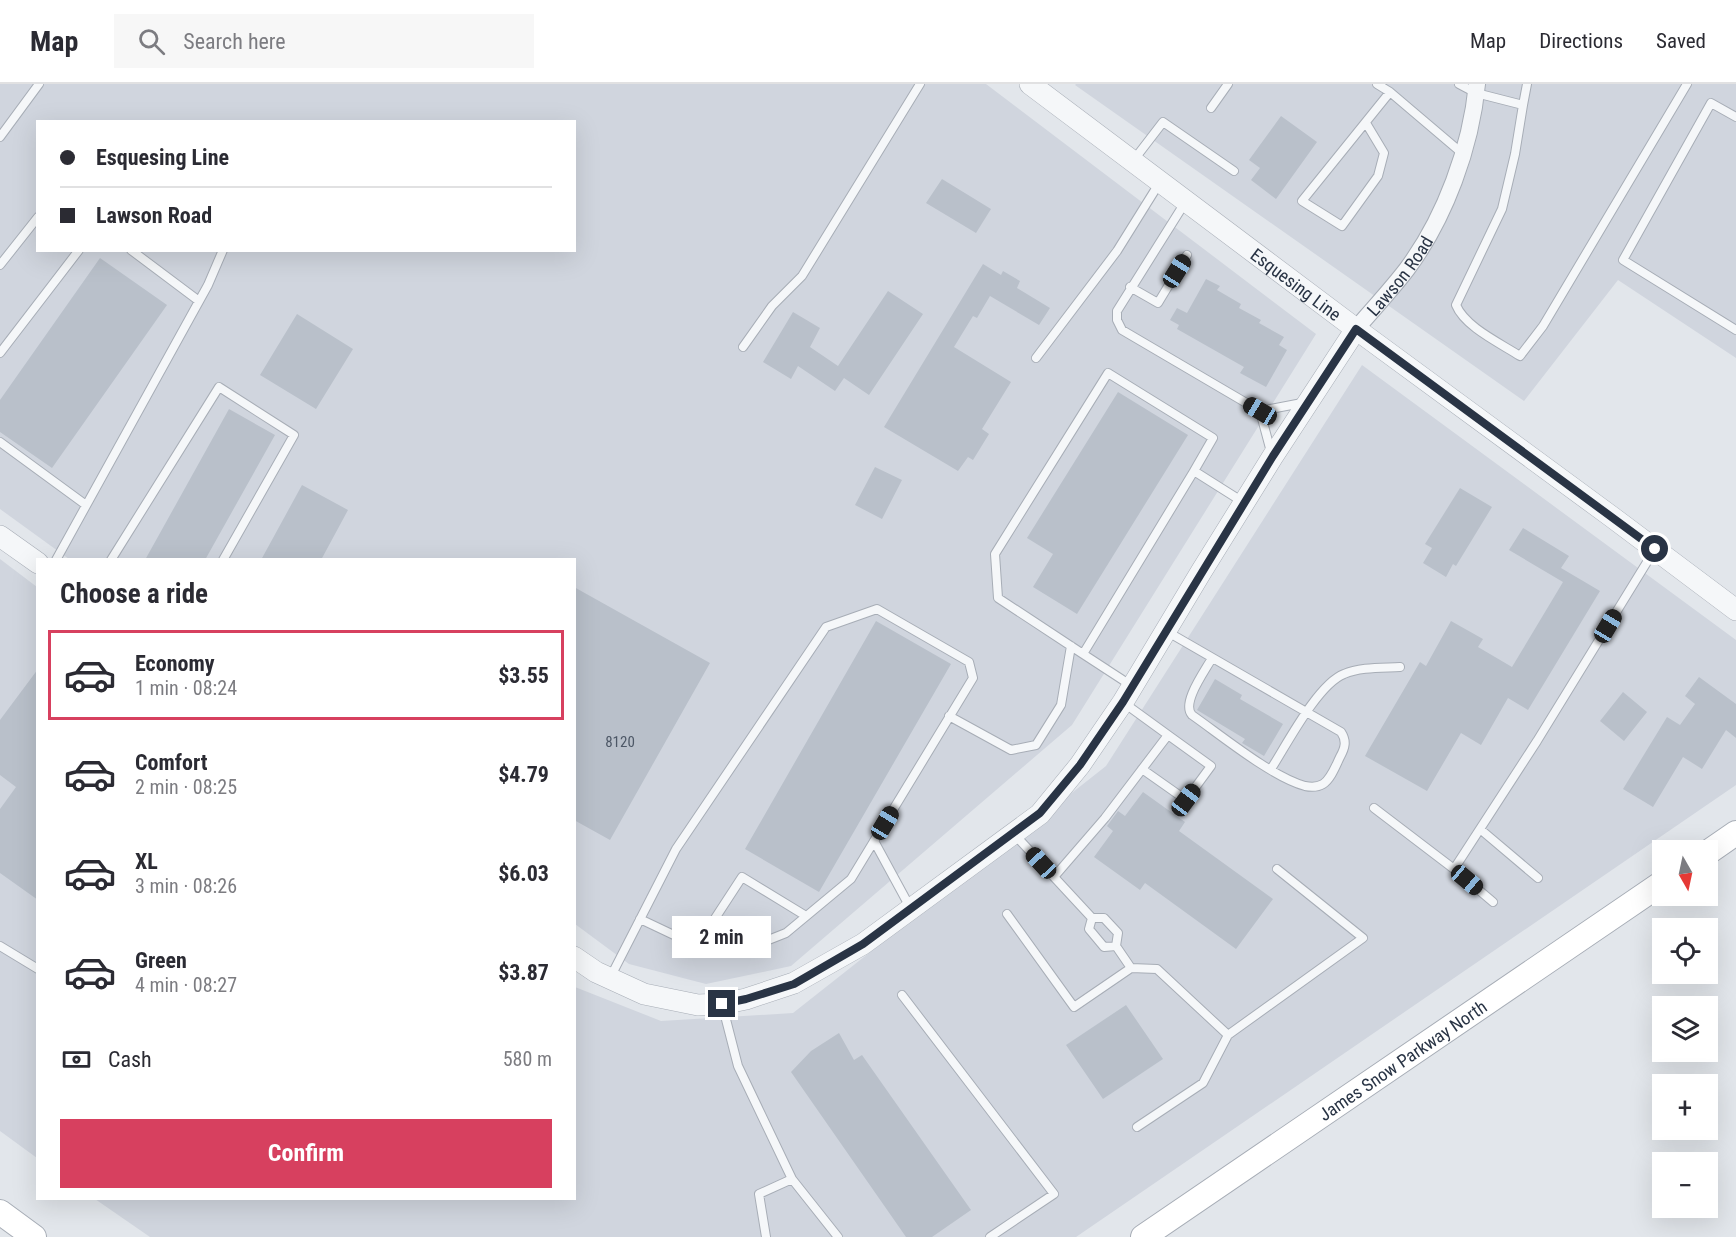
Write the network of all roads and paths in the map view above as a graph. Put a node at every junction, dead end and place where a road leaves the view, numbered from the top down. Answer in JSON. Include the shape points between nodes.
{"nodes":[{"id":1,"x":39,"y":84,"type":"edge"},
{"id":2,"x":920,"y":84,"type":"edge"},
{"id":3,"x":1030,"y":84,"type":"edge"},
{"id":4,"x":1227,"y":84,"type":"edge"},
{"id":5,"x":1377,"y":84,"type":"edge"},
{"id":6,"x":1459,"y":84,"type":"edge"},
{"id":7,"x":1527,"y":84,"type":"edge"},
{"id":8,"x":1687,"y":84,"type":"edge"},
{"id":9,"x":1477,"y":88,"type":"edge"},
{"id":10,"x":1390,"y":92,"type":"junction"},
{"id":11,"x":1523,"y":105,"type":"junction"},
{"id":12,"x":1211,"y":108,"type":"dead end"},
{"id":13,"x":1736,"y":117,"type":"edge"},
{"id":14,"x":1366,"y":123,"type":"junction"},
{"id":15,"x":0,"y":137,"type":"edge"},
{"id":16,"x":1463,"y":154,"type":"junction"},
{"id":17,"x":1133,"y":162,"type":"junction"},
{"id":18,"x":1234,"y":171,"type":"dead end"},
{"id":19,"x":1160,"y":182,"type":"junction"},
{"id":20,"x":1186,"y":201,"type":"junction"},
{"id":21,"x":36,"y":220,"type":"edge"},
{"id":22,"x":77,"y":252,"type":"edge"},
{"id":23,"x":134,"y":252,"type":"edge"},
{"id":24,"x":222,"y":252,"type":"edge"},
{"id":25,"x":1187,"y":255,"type":"dead end"},
{"id":26,"x":0,"y":265,"type":"edge"},
{"id":27,"x":1130,"y":287,"type":"junction"},
{"id":28,"x":199,"y":301,"type":"junction"},
{"id":29,"x":1356,"y":329,"type":"junction"},
{"id":30,"x":1736,"y":330,"type":"edge"},
{"id":31,"x":743,"y":347,"type":"dead end"},
{"id":32,"x":0,"y":353,"type":"edge"},
{"id":33,"x":1036,"y":358,"type":"dead end"},
{"id":34,"x":1309,"y":401,"type":"junction"},
{"id":35,"x":1260,"y":411,"type":"junction"},
{"id":36,"x":0,"y":442,"type":"edge"},
{"id":37,"x":1273,"y":456,"type":"junction"},
{"id":38,"x":1194,"y":471,"type":"junction"},
{"id":39,"x":1244,"y":502,"type":"junction"},
{"id":40,"x":86,"y":505,"type":"junction"},
{"id":41,"x":0,"y":536,"type":"edge"},
{"id":42,"x":1655,"y":549,"type":"junction"},
{"id":43,"x":57,"y":558,"type":"edge"},
{"id":44,"x":112,"y":558,"type":"edge"},
{"id":45,"x":224,"y":558,"type":"edge"},
{"id":46,"x":36,"y":562,"type":"edge"},
{"id":47,"x":1736,"y":610,"type":"edge"},
{"id":48,"x":1166,"y":631,"type":"junction"},
{"id":49,"x":1071,"y":646,"type":"junction"},
{"id":50,"x":1083,"y":654,"type":"junction"},
{"id":51,"x":1212,"y":658,"type":"junction"},
{"id":52,"x":1400,"y":667,"type":"dead end"},
{"id":53,"x":1128,"y":694,"type":"junction"},
{"id":54,"x":1307,"y":713,"type":"junction"},
{"id":55,"x":949,"y":716,"type":"junction"},
{"id":56,"x":1168,"y":735,"type":"junction"},
{"id":57,"x":1142,"y":769,"type":"junction"},
{"id":58,"x":1271,"y":769,"type":"junction"},
{"id":59,"x":1374,"y":808,"type":"dead end"},
{"id":60,"x":1480,"y":829,"type":"junction"},
{"id":61,"x":1736,"y":833,"type":"edge"},
{"id":62,"x":1014,"y":834,"type":"junction"},
{"id":63,"x":874,"y":841,"type":"junction"},
{"id":64,"x":1718,"y":845,"type":"edge"},
{"id":65,"x":1276,"y":869,"type":"dead end"},
{"id":66,"x":1454,"y":869,"type":"junction"},
{"id":67,"x":1054,"y":877,"type":"junction"},
{"id":68,"x":1538,"y":878,"type":"dead end"},
{"id":69,"x":1652,"y":890,"type":"edge"},
{"id":70,"x":1493,"y":902,"type":"dead end"},
{"id":71,"x":911,"y":909,"type":"junction"},
{"id":72,"x":1007,"y":914,"type":"dead end"},
{"id":73,"x":806,"y":916,"type":"junction"},
{"id":74,"x":1092,"y":918,"type":"junction"},
{"id":75,"x":640,"y":919,"type":"junction"},
{"id":76,"x":0,"y":946,"type":"edge"},
{"id":77,"x":697,"y":946,"type":"junction"},
{"id":78,"x":1116,"y":946,"type":"junction"},
{"id":79,"x":576,"y":958,"type":"edge"},
{"id":80,"x":36,"y":968,"type":"edge"},
{"id":81,"x":1131,"y":968,"type":"junction"},
{"id":82,"x":610,"y":978,"type":"junction"},
{"id":83,"x":902,"y":995,"type":"dead end"},
{"id":84,"x":722,"y":1004,"type":"junction"},
{"id":85,"x":1228,"y":1035,"type":"junction"},
{"id":86,"x":1137,"y":1127,"type":"dead end"},
{"id":87,"x":792,"y":1179,"type":"junction"},
{"id":88,"x":0,"y":1212,"type":"edge"},
{"id":89,"x":34,"y":1237,"type":"edge"},
{"id":90,"x":766,"y":1237,"type":"edge"},
{"id":91,"x":838,"y":1237,"type":"edge"},
{"id":92,"x":990,"y":1237,"type":"edge"},
{"id":93,"x":1143,"y":1237,"type":"edge"}],
"edges":[{"from":1,"to":15,"type":"lane"},
{"from":2,"to":31,"type":"lane","via":[[802,276],[772,306]]},
{"from":3,"to":17,"type":"street","name":"Esquesing Line"},
{"from":4,"to":12,"type":"lane"},
{"from":5,"to":10,"type":"lane"},
{"from":6,"to":9,"type":"lane"},
{"from":7,"to":11,"type":"lane"},
{"from":8,"to":11,"type":"lane","via":[[1547,320],[1520,356],[1470,324],[1456,306],[1502,208]]},
{"from":9,"to":11,"type":"lane"},
{"from":9,"to":16,"type":"street","name":"Lawson Road"},
{"from":10,"to":14,"type":"lane"},
{"from":10,"to":16,"type":"lane"},
{"from":13,"to":30,"type":"lane","via":[[1711,103],[1623,260]]},
{"from":14,"to":14,"type":"lane","via":[[1302,201],[1342,226],[1378,176],[1384,153]]},
{"from":16,"to":29,"type":"street","name":"Lawson Road","via":[[1445,203],[1425,241]]},
{"from":17,"to":18,"type":"lane","via":[[1163,122]]},
{"from":17,"to":19,"type":"street","name":"Esquesing Line"},
{"from":19,"to":20,"type":"street","name":"Esquesing Line"},
{"from":19,"to":33,"type":"lane","via":[[1117,251]]},
{"from":20,"to":27,"type":"lane"},
{"from":20,"to":29,"type":"street","name":"Esquesing Line"},
{"from":21,"to":26,"type":"lane"},
{"from":22,"to":32,"type":"lane"},
{"from":23,"to":28,"type":"lane"},
{"from":24,"to":28,"type":"lane"},
{"from":25,"to":27,"type":"lane","via":[[1158,303]]},
{"from":27,"to":35,"type":"lane","via":[[1117,311],[1122,330]]},
{"from":28,"to":40,"type":"lane"},
{"from":29,"to":34,"type":"street","name":"Lawson Road"},
{"from":29,"to":42,"type":"street","name":"Esquesing Line"},
{"from":34,"to":35,"type":"lane"},
{"from":34,"to":37,"type":"street","name":"Lawson Road"},
{"from":35,"to":37,"type":"lane"},
{"from":36,"to":40,"type":"lane"},
{"from":37,"to":39,"type":"street","name":"Lawson Road"},
{"from":38,"to":39,"type":"lane"},
{"from":38,"to":49,"type":"lane","via":[[1213,438],[1108,373],[995,554],[998,598]]},
{"from":38,"to":50,"type":"lane"},
{"from":39,"to":48,"type":"street","name":"Lawson Road"},
{"from":40,"to":43,"type":"lane"},
{"from":41,"to":46,"type":"street"},
{"from":42,"to":47,"type":"street","name":"Esquesing Line"},
{"from":42,"to":60,"type":"lane"},
{"from":44,"to":45,"type":"lane","via":[[219,387],[294,435]]},
{"from":48,"to":51,"type":"lane"},
{"from":48,"to":53,"type":"street","name":"Lawson Road"},
{"from":49,"to":50,"type":"lane"},
{"from":49,"to":55,"type":"lane","via":[[1061,705],[1036,744],[1011,750]]},
{"from":50,"to":53,"type":"lane"},
{"from":51,"to":54,"type":"lane"},
{"from":51,"to":58,"type":"lane","via":[[1188,702],[1189,711]]},
{"from":52,"to":54,"type":"lane","via":[[1346,673],[1333,679]]},
{"from":53,"to":56,"type":"lane"},
{"from":53,"to":62,"type":"street","name":"Lawson Road","via":[[1080,765],[1040,813]]},
{"from":54,"to":58,"type":"lane"},
{"from":54,"to":58,"type":"lane","via":[[1344,736],[1344,751],[1327,780],[1308,787]]},
{"from":55,"to":63,"type":"lane"},
{"from":55,"to":75,"type":"lane","via":[[973,678],[969,662],[878,609],[826,627],[676,849]]},
{"from":56,"to":57,"type":"lane"},
{"from":56,"to":57,"type":"lane","via":[[1211,766],[1186,800]]},
{"from":57,"to":67,"type":"lane"},
{"from":59,"to":66,"type":"lane"},
{"from":60,"to":66,"type":"lane"},
{"from":60,"to":68,"type":"lane"},
{"from":61,"to":64,"type":"main road"},
{"from":62,"to":67,"type":"lane"},
{"from":62,"to":71,"type":"street","name":"Lawson Road"},
{"from":63,"to":71,"type":"lane"},
{"from":63,"to":73,"type":"lane","via":[[851,879]]},
{"from":65,"to":85,"type":"lane","via":[[1363,938]]},
{"from":66,"to":70,"type":"lane"},
{"from":67,"to":74,"type":"lane"},
{"from":69,"to":93,"type":"main road","name":"James Snow Parkway North"},
{"from":71,"to":84,"type":"street","name":"Lawson Road","via":[[863,944],[794,984]]},
{"from":72,"to":81,"type":"lane","via":[[1074,1007]]},
{"from":73,"to":77,"type":"lane","via":[[786,933],[738,952]]},
{"from":73,"to":77,"type":"lane","via":[[742,877]]},
{"from":74,"to":78,"type":"lane","via":[[1104,918],[1118,933]]},
{"from":74,"to":78,"type":"lane","via":[[1089,929],[1096,939],[1104,947]]},
{"from":75,"to":77,"type":"lane"},
{"from":75,"to":82,"type":"lane"},
{"from":76,"to":80,"type":"lane"},
{"from":78,"to":81,"type":"lane"},
{"from":79,"to":82,"type":"street","name":"Lawson Road"},
{"from":81,"to":85,"type":"lane","via":[[1157,969]]},
{"from":82,"to":84,"type":"street","name":"Lawson Road","via":[[644,994],[698,1005]]},
{"from":83,"to":92,"type":"lane","via":[[1054,1194]]},
{"from":84,"to":87,"type":"lane","via":[[738,1066]]},
{"from":85,"to":86,"type":"lane","via":[[1203,1083]]},
{"from":87,"to":90,"type":"lane","via":[[759,1194]]},
{"from":87,"to":91,"type":"lane"},
{"from":88,"to":89,"type":"main road"}]}
